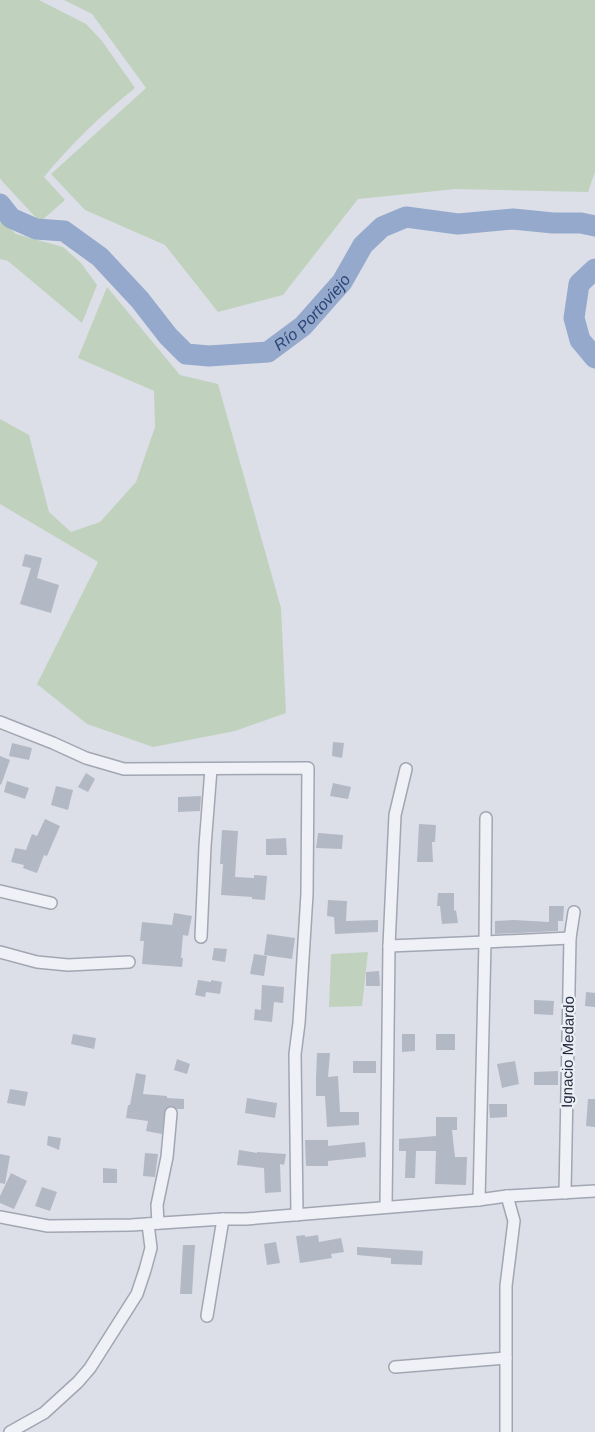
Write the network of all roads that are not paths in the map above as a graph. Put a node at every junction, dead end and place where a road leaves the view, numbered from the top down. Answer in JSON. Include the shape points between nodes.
{"nodes":[{"id":1,"x":0,"y":722,"type":"edge"},
{"id":2,"x":211,"y":769,"type":"junction"},
{"id":3,"x":406,"y":769,"type":"dead end"},
{"id":4,"x":486,"y":818,"type":"dead end"},
{"id":5,"x":0,"y":891,"type":"edge"},
{"id":6,"x":51,"y":903,"type":"dead end"},
{"id":7,"x":574,"y":912,"type":"dead end"},
{"id":8,"x":201,"y":936,"type":"dead end"},
{"id":9,"x":570,"y":938,"type":"junction"},
{"id":10,"x":485,"y":942,"type":"junction"},
{"id":11,"x":389,"y":946,"type":"junction"},
{"id":12,"x":0,"y":952,"type":"edge"},
{"id":13,"x":129,"y":962,"type":"dead end"},
{"id":14,"x":171,"y":1113,"type":"dead end"},
{"id":15,"x":595,"y":1191,"type":"edge"},
{"id":16,"x":565,"y":1193,"type":"junction"},
{"id":17,"x":507,"y":1196,"type":"junction"},
{"id":18,"x":479,"y":1200,"type":"junction"},
{"id":19,"x":386,"y":1207,"type":"junction"},
{"id":20,"x":297,"y":1215,"type":"junction"},
{"id":21,"x":0,"y":1216,"type":"edge"},
{"id":22,"x":223,"y":1219,"type":"junction"},
{"id":23,"x":153,"y":1223,"type":"junction"},
{"id":24,"x":206,"y":1316,"type":"dead end"},
{"id":25,"x":506,"y":1358,"type":"junction"},
{"id":26,"x":395,"y":1367,"type":"dead end"},
{"id":27,"x":10,"y":1432,"type":"edge"},
{"id":28,"x":506,"y":1432,"type":"edge"}],
"edges":[{"from":1,"to":2,"type":"street","via":[[86,758],[124,769]]},
{"from":2,"to":8,"type":"street"},
{"from":2,"to":20,"type":"street","via":[[308,768],[307,894],[295,1054]]},
{"from":3,"to":11,"type":"street","via":[[395,815]]},
{"from":4,"to":10,"type":"street"},
{"from":5,"to":6,"type":"street"},
{"from":7,"to":9,"type":"street","name":"Ignacio Medardo"},
{"from":9,"to":10,"type":"street"},
{"from":9,"to":16,"type":"street","name":"Ignacio Medardo"},
{"from":10,"to":11,"type":"street"},
{"from":10,"to":18,"type":"street"},
{"from":11,"to":19,"type":"street"},
{"from":12,"to":13,"type":"street","via":[[36,962],[68,965]]},
{"from":14,"to":23,"type":"street","via":[[167,1158]]},
{"from":15,"to":16,"type":"street"},
{"from":16,"to":17,"type":"street"},
{"from":17,"to":18,"type":"street"},
{"from":17,"to":25,"type":"street","via":[[514,1221],[506,1286]]},
{"from":18,"to":19,"type":"street"},
{"from":19,"to":20,"type":"street"},
{"from":20,"to":22,"type":"street"},
{"from":21,"to":23,"type":"street","via":[[48,1226]]},
{"from":22,"to":23,"type":"street"},
{"from":22,"to":24,"type":"street"},
{"from":23,"to":27,"type":"street","via":[[151,1248],[137,1294],[90,1368],[44,1413]]},
{"from":25,"to":26,"type":"street"},
{"from":25,"to":28,"type":"street"}]}
